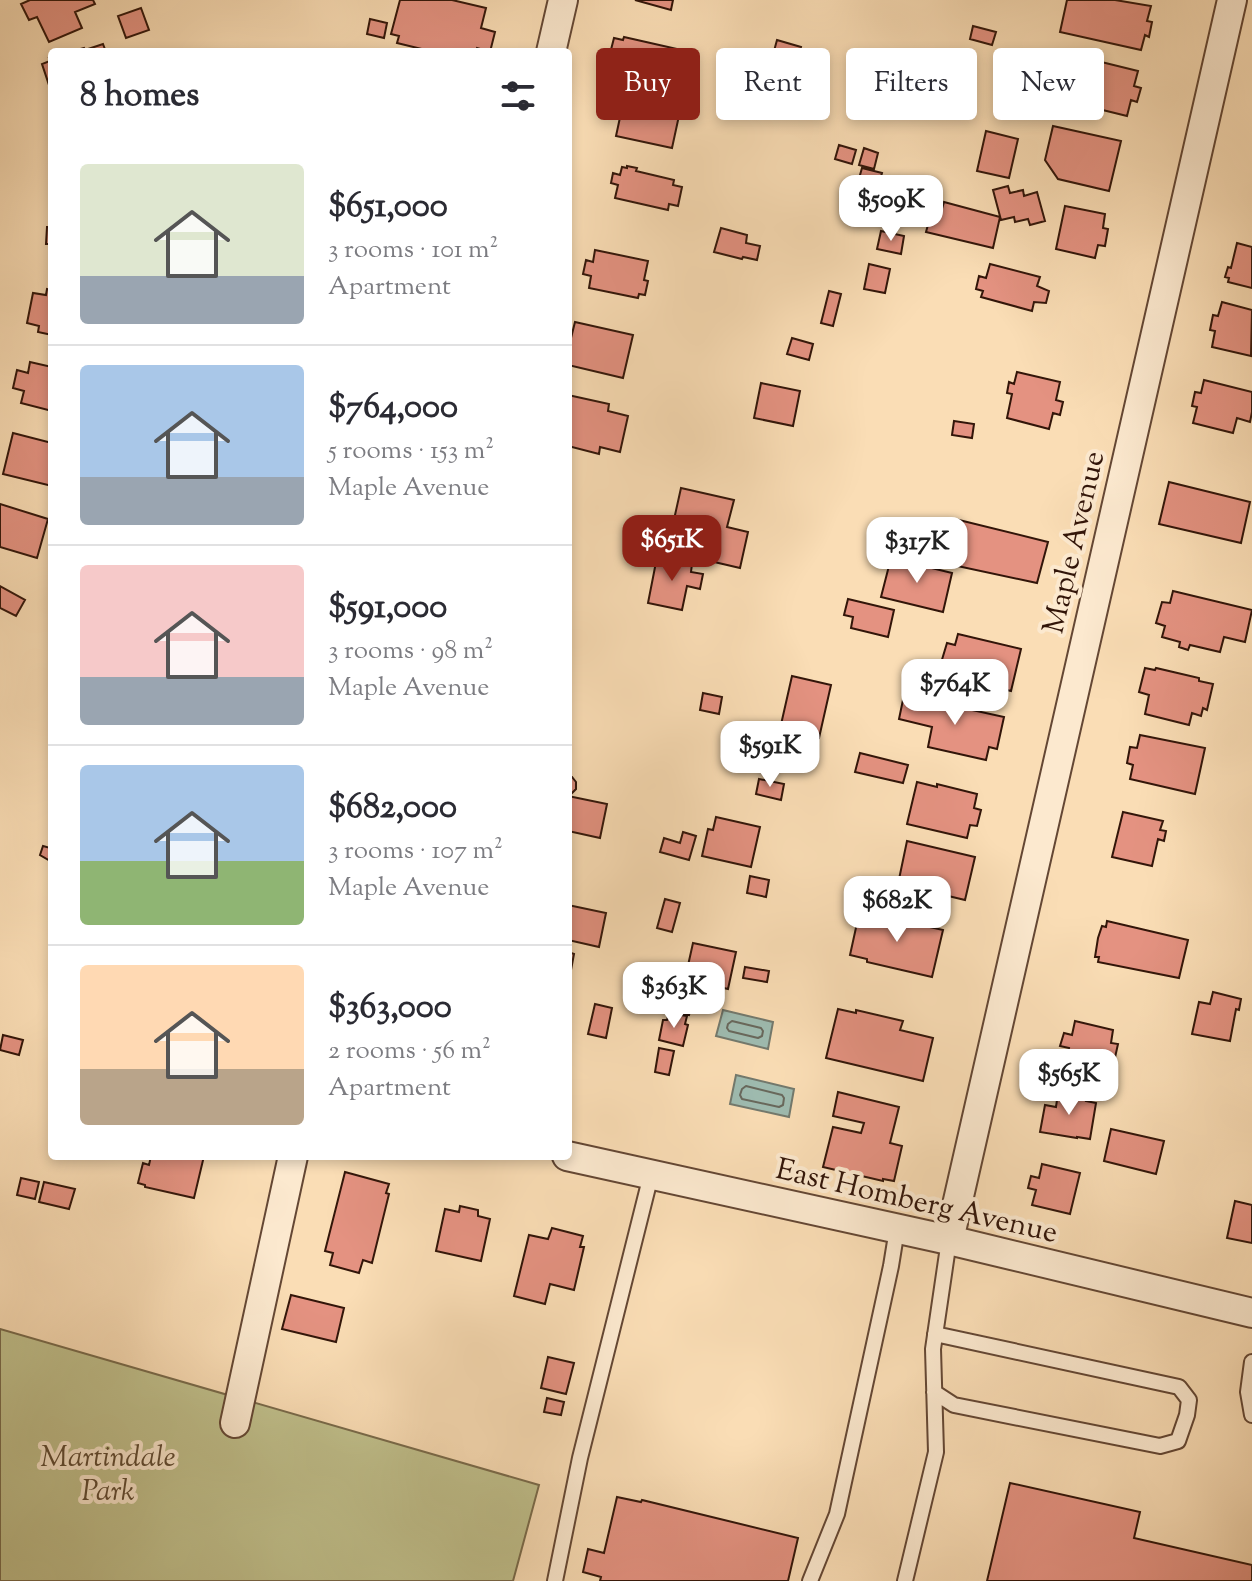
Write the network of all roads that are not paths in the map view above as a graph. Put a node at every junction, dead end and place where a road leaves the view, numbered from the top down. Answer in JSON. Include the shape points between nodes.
{"nodes":[{"id":1,"x":563,"y":0,"type":"edge"},
{"id":2,"x":1232,"y":0,"type":"edge"},
{"id":3,"x":552,"y":48,"type":"edge"},
{"id":4,"x":572,"y":1157,"type":"edge"},
{"id":5,"x":292,"y":1160,"type":"edge"},
{"id":6,"x":651,"y":1175,"type":"junction"},
{"id":7,"x":897,"y":1229,"type":"junction"},
{"id":8,"x":949,"y":1240,"type":"junction"},
{"id":9,"x":1252,"y":1313,"type":"edge"},
{"id":10,"x":935,"y":1334,"type":"junction"},
{"id":11,"x":1252,"y":1362,"type":"edge"},
{"id":12,"x":934,"y":1392,"type":"junction"},
{"id":13,"x":1252,"y":1415,"type":"edge"},
{"id":14,"x":235,"y":1423,"type":"dead end"},
{"id":15,"x":555,"y":1581,"type":"edge"},
{"id":16,"x":810,"y":1581,"type":"edge"},
{"id":17,"x":905,"y":1581,"type":"edge"}],
"edges":[{"from":1,"to":3,"type":"street"},
{"from":2,"to":8,"type":"street","name":"Maple Avenue"},
{"from":4,"to":6,"type":"street","name":"East Homberg Avenue"},
{"from":5,"to":14,"type":"street"},
{"from":6,"to":7,"type":"street","name":"East Homberg Avenue"},
{"from":6,"to":15,"type":"lane"},
{"from":7,"to":8,"type":"street","name":"East Homberg Avenue"},
{"from":7,"to":16,"type":"lane","via":[[837,1514]]},
{"from":8,"to":9,"type":"street","name":"East Homberg Avenue"},
{"from":8,"to":10,"type":"lane"},
{"from":10,"to":12,"type":"lane"},
{"from":10,"to":12,"type":"lane","via":[[1179,1387],[1189,1400],[1178,1441],[1160,1446],[954,1405]]},
{"from":11,"to":13,"type":"lane"},
{"from":12,"to":17,"type":"lane","via":[[936,1452]]}]}
